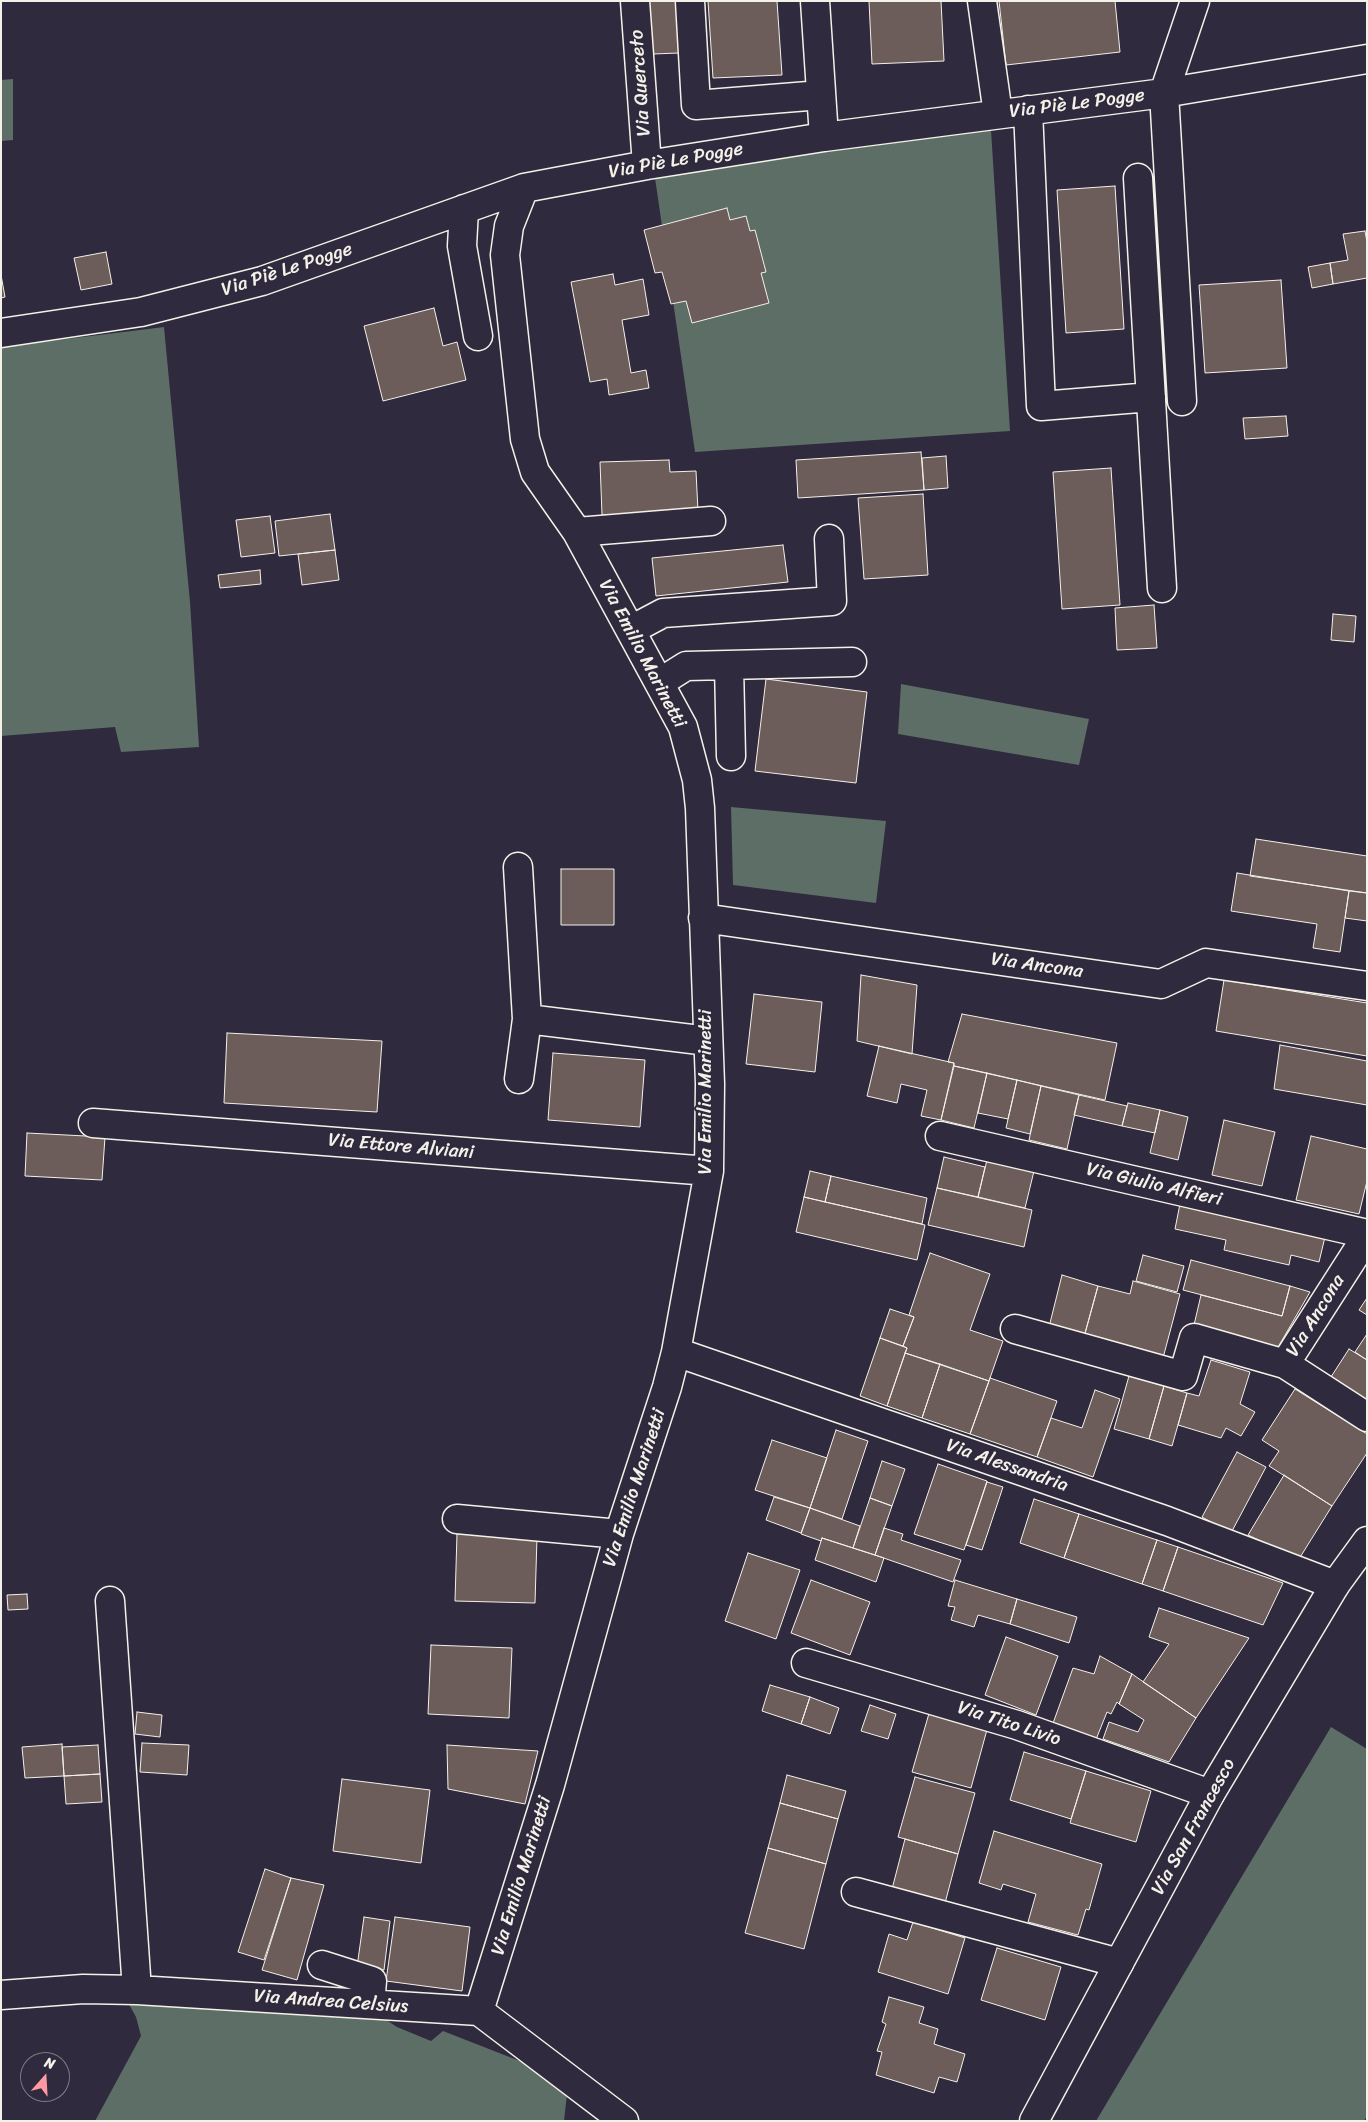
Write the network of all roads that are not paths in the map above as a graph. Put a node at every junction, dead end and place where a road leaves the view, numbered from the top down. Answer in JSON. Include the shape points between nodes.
{"nodes":[{"id":1,"x":635,"y":1,"type":"edge"},
{"id":2,"x":690,"y":1,"type":"edge"},
{"id":3,"x":815,"y":1,"type":"edge"},
{"id":4,"x":982,"y":1,"type":"edge"},
{"id":5,"x":1194,"y":1,"type":"edge"},
{"id":6,"x":1367,"y":59,"type":"edge"},
{"id":7,"x":1164,"y":93,"type":"junction"},
{"id":8,"x":821,"y":95,"type":"junction"},
{"id":9,"x":1028,"y":110,"type":"junction"},
{"id":10,"x":998,"y":114,"type":"junction"},
{"id":11,"x":824,"y":136,"type":"junction"},
{"id":12,"x":647,"y":165,"type":"junction"},
{"id":13,"x":1138,"y":178,"type":"dead end"},
{"id":14,"x":524,"y":188,"type":"junction"},
{"id":15,"x":464,"y":209,"type":"junction"},
{"id":16,"x":1,"y":333,"type":"edge"},
{"id":17,"x":478,"y":336,"type":"dead end"},
{"id":18,"x":1151,"y":397,"type":"junction"},
{"id":19,"x":1182,"y":400,"type":"dead end"},
{"id":20,"x":711,"y":520,"type":"dead end"},
{"id":21,"x":577,"y":532,"type":"junction"},
{"id":22,"x":829,"y":539,"type":"dead end"},
{"id":23,"x":1162,"y":588,"type":"dead end"},
{"id":24,"x":632,"y":630,"type":"junction"},
{"id":25,"x":852,"y":662,"type":"dead end"},
{"id":26,"x":729,"y":665,"type":"junction"},
{"id":27,"x":659,"y":683,"type":"junction"},
{"id":28,"x":732,"y":756,"type":"dead end"},
{"id":29,"x":518,"y":867,"type":"dead end"},
{"id":30,"x":703,"y":918,"type":"junction"},
{"id":31,"x":1367,"y":986,"type":"edge"},
{"id":32,"x":527,"y":1019,"type":"junction"},
{"id":33,"x":708,"y":1041,"type":"junction"},
{"id":34,"x":519,"y":1079,"type":"dead end"},
{"id":35,"x":93,"y":1123,"type":"dead end"},
{"id":36,"x":940,"y":1136,"type":"dead end"},
{"id":37,"x":708,"y":1171,"type":"junction"},
{"id":38,"x":1367,"y":1235,"type":"edge"},
{"id":39,"x":1016,"y":1329,"type":"dead end"},
{"id":40,"x":676,"y":1352,"type":"junction"},
{"id":41,"x":1285,"y":1364,"type":"junction"},
{"id":42,"x":1367,"y":1417,"type":"edge"},
{"id":43,"x":457,"y":1519,"type":"dead end"},
{"id":44,"x":619,"y":1534,"type":"junction"},
{"id":45,"x":1367,"y":1542,"type":"edge"},
{"id":46,"x":1335,"y":1585,"type":"junction"},
{"id":47,"x":110,"y":1601,"type":"dead end"},
{"id":48,"x":806,"y":1663,"type":"dead end"},
{"id":49,"x":1210,"y":1794,"type":"junction"},
{"id":50,"x":856,"y":1892,"type":"dead end"},
{"id":51,"x":1119,"y":1963,"type":"junction"},
{"id":52,"x":322,"y":1965,"type":"dead end"},
{"id":53,"x":137,"y":1990,"type":"junction"},
{"id":54,"x":1,"y":1996,"type":"edge"},
{"id":55,"x":370,"y":2004,"type":"junction"},
{"id":56,"x":479,"y":2011,"type":"junction"},
{"id":57,"x":624,"y":2121,"type":"edge"},
{"id":58,"x":1034,"y":2121,"type":"edge"}],
"edges":[{"from":1,"to":12,"type":"street","name":"Via Querceto"},
{"from":2,"to":8,"type":"street","via":[[696,105]]},
{"from":3,"to":8,"type":"street"},
{"from":4,"to":10,"type":"street"},
{"from":5,"to":7,"type":"street"},
{"from":6,"to":7,"type":"street","name":"Via Piè Le Pogge"},
{"from":7,"to":9,"type":"street","name":"Via Piè Le Pogge"},
{"from":7,"to":19,"type":"street"},
{"from":8,"to":11,"type":"street"},
{"from":9,"to":10,"type":"street","name":"Via Piè Le Pogge"},
{"from":9,"to":18,"type":"street","via":[[1041,406]]},
{"from":10,"to":11,"type":"street","name":"Via Piè Le Pogge"},
{"from":11,"to":12,"type":"street","name":"Via Piè Le Pogge"},
{"from":12,"to":14,"type":"street","name":"Via Piè Le Pogge"},
{"from":13,"to":18,"type":"street"},
{"from":14,"to":15,"type":"street","name":"Via Piè Le Pogge"},
{"from":14,"to":21,"type":"street","name":"Via Emilio Marinetti","via":[[510,226],[505,255],[525,439],[535,472]]},
{"from":15,"to":16,"type":"street","name":"Via Piè Le Pogge","via":[[262,281],[141,312]]},
{"from":15,"to":17,"type":"street","via":[[462,246]]},
{"from":18,"to":23,"type":"street"},
{"from":20,"to":21,"type":"street"},
{"from":21,"to":24,"type":"street","name":"Via Emilio Marinetti"},
{"from":22,"to":24,"type":"street","via":[[832,601],[663,613]]},
{"from":24,"to":27,"type":"street","name":"Via Emilio Marinetti"},
{"from":25,"to":26,"type":"street"},
{"from":26,"to":27,"type":"street","via":[[686,666]]},
{"from":26,"to":28,"type":"street"},
{"from":27,"to":30,"type":"street","name":"Via Emilio Marinetti","via":[[683,727],[697,780]]},
{"from":29,"to":32,"type":"street"},
{"from":30,"to":31,"type":"street","name":"Via Ancona","via":[[1161,984],[1206,963]]},
{"from":30,"to":33,"type":"street","name":"Via Emilio Marinetti"},
{"from":32,"to":33,"type":"street"},
{"from":32,"to":34,"type":"street"},
{"from":33,"to":37,"type":"street","name":"Via Emilio Marinetti"},
{"from":35,"to":37,"type":"street","name":"Via Ettore Alviani"},
{"from":36,"to":38,"type":"street","name":"Via Giulio Alfieri"},
{"from":37,"to":40,"type":"street","name":"Via Emilio Marinetti"},
{"from":38,"to":41,"type":"street","name":"Via Ancona"},
{"from":39,"to":41,"type":"street","via":[[1183,1376],[1194,1338]]},
{"from":40,"to":44,"type":"street","name":"Via Emilio Marinetti"},
{"from":40,"to":46,"type":"street","name":"Via Alessandria","via":[[1158,1518]]},
{"from":41,"to":42,"type":"street","name":"Via Ancona"},
{"from":43,"to":44,"type":"street"},
{"from":44,"to":56,"type":"street","name":"Via Emilio Marinetti","via":[[550,1785]]},
{"from":45,"to":46,"type":"street","name":"Via San Francesco"},
{"from":46,"to":49,"type":"street","name":"Via San Francesco"},
{"from":47,"to":53,"type":"street"},
{"from":48,"to":49,"type":"street","name":"Via Tito Livio","via":[[1017,1725]]},
{"from":49,"to":51,"type":"street","name":"Via San Francesco"},
{"from":50,"to":51,"type":"street"},
{"from":51,"to":58,"type":"street","name":"Via San Francesco"},
{"from":52,"to":55,"type":"street","via":[[372,1981]]},
{"from":53,"to":54,"type":"street","name":"Via Andrea Celsius"},
{"from":53,"to":55,"type":"street","name":"Via Andrea Celsius"},
{"from":55,"to":56,"type":"street","name":"Via Andrea Celsius"},
{"from":56,"to":57,"type":"street"}]}
